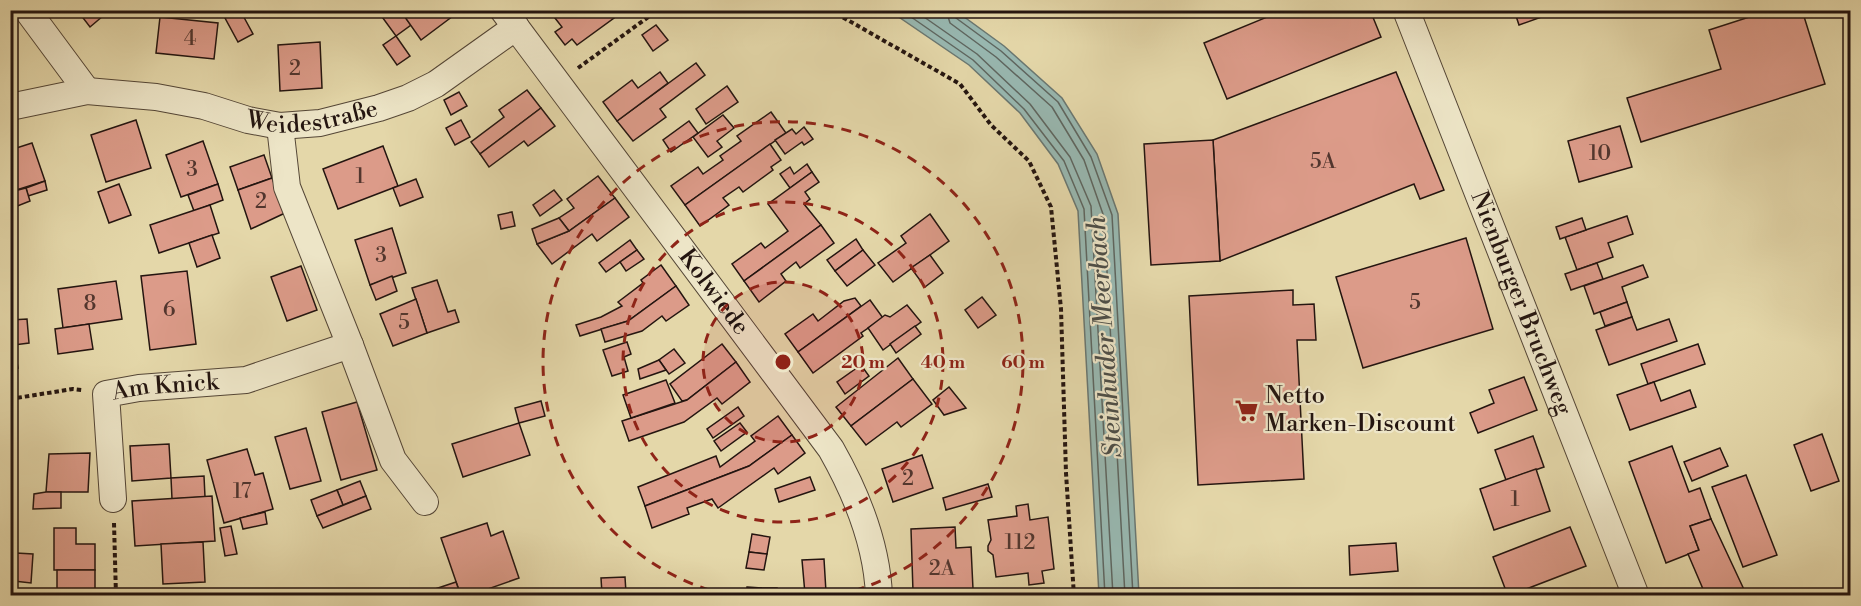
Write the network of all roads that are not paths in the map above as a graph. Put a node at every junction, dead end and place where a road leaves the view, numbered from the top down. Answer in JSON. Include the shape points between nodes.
{"nodes":[{"id":1,"x":27,"y":10,"type":"edge"},
{"id":2,"x":1406,"y":10,"type":"edge"},
{"id":3,"x":509,"y":19,"type":"edge"},
{"id":4,"x":87,"y":91,"type":"junction"},
{"id":5,"x":10,"y":108,"type":"edge"},
{"id":6,"x":280,"y":126,"type":"junction"},
{"id":7,"x":350,"y":345,"type":"junction"},
{"id":8,"x":113,"y":499,"type":"road end"},
{"id":9,"x":425,"y":502,"type":"dead end"},
{"id":10,"x":879,"y":596,"type":"edge"},
{"id":11,"x":1636,"y":596,"type":"edge"}],
"edges":[{"from":1,"to":4,"type":"street"},
{"from":2,"to":11,"type":"street","name":"Nienburger Bruchweg"},
{"from":3,"to":6,"type":"street","name":"Weidestraße","via":[[436,84],[408,98],[320,123]]},
{"from":3,"to":10,"type":"street","name":"Kolwiede","via":[[831,449],[849,481],[870,537]]},
{"from":4,"to":5,"type":"street","name":"Weidestraße"},
{"from":4,"to":6,"type":"street","name":"Weidestraße","via":[[156,97]]},
{"from":6,"to":7,"type":"street","via":[[286,187]]},
{"from":7,"to":8,"type":"street","name":"Am Knick","via":[[246,380],[106,394]]},
{"from":7,"to":9,"type":"street","via":[[393,460]]}]}
